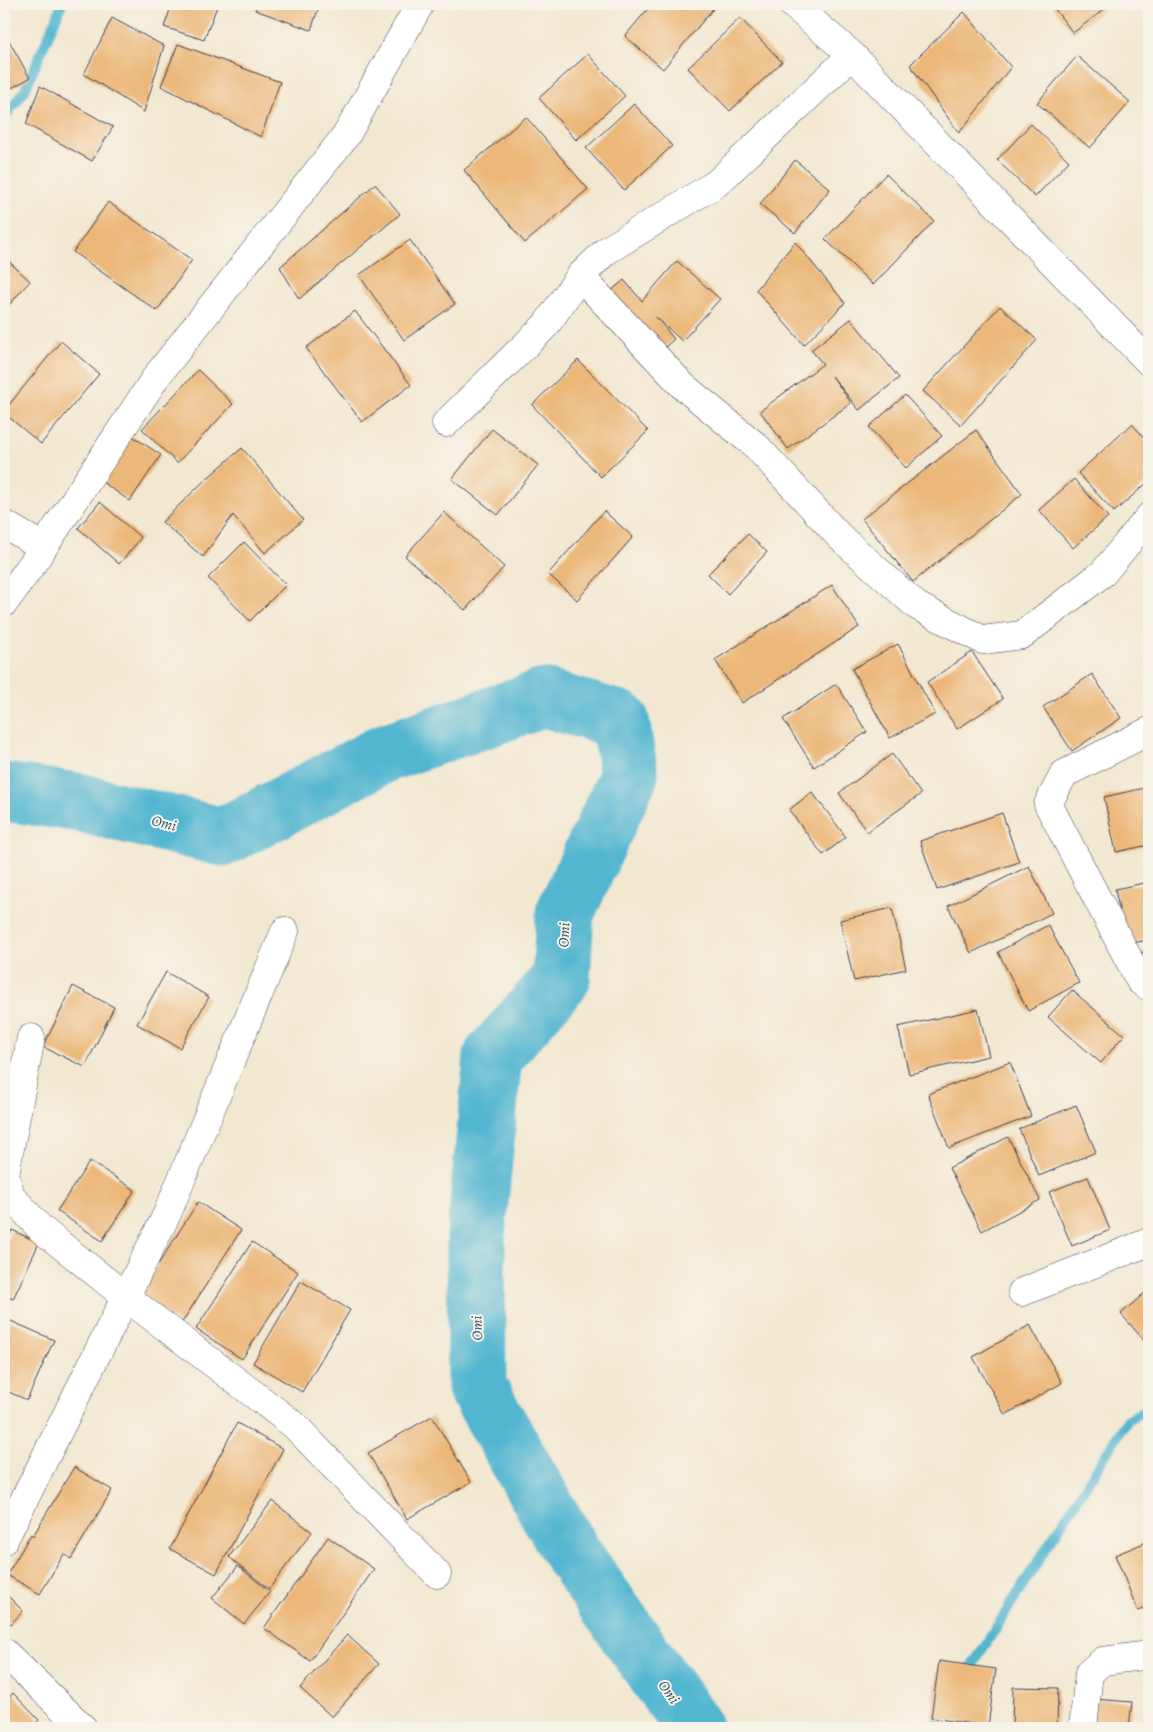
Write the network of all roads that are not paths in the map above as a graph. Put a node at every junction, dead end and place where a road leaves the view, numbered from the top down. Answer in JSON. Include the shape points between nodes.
{"nodes":[{"id":1,"x":420,"y":4,"type":"edge"},
{"id":2,"x":792,"y":4,"type":"edge"},
{"id":3,"x":852,"y":55,"type":"junction"},
{"id":4,"x":580,"y":276,"type":"junction"},
{"id":5,"x":1149,"y":362,"type":"edge"},
{"id":6,"x":446,"y":424,"type":"dead end"},
{"id":7,"x":1149,"y":517,"type":"edge"},
{"id":8,"x":4,"y":524,"type":"edge"},
{"id":9,"x":43,"y":548,"type":"junction"},
{"id":10,"x":4,"y":603,"type":"edge"},
{"id":11,"x":1149,"y":731,"type":"edge"},
{"id":12,"x":285,"y":931,"type":"dead end"},
{"id":13,"x":1149,"y":987,"type":"edge"},
{"id":14,"x":31,"y":1038,"type":"dead end"},
{"id":15,"x":1149,"y":1242,"type":"edge"},
{"id":16,"x":1022,"y":1292,"type":"dead end"},
{"id":17,"x":126,"y":1297,"type":"junction"},
{"id":18,"x":4,"y":1540,"type":"edge"},
{"id":19,"x":437,"y":1574,"type":"dead end"},
{"id":20,"x":4,"y":1652,"type":"edge"},
{"id":21,"x":1149,"y":1656,"type":"edge"},
{"id":22,"x":83,"y":1728,"type":"edge"},
{"id":23,"x":1083,"y":1728,"type":"edge"}],
"edges":[{"from":1,"to":9,"type":"street","via":[[347,134],[156,376]]},
{"from":2,"to":3,"type":"street"},
{"from":3,"to":4,"type":"street","via":[[717,183],[606,251]]},
{"from":3,"to":5,"type":"street"},
{"from":4,"to":6,"type":"street","via":[[546,325]]},
{"from":4,"to":7,"type":"street","via":[[684,386],[756,446],[840,537],[917,606],[983,640],[1022,635],[1103,573]]},
{"from":8,"to":9,"type":"street"},
{"from":9,"to":10,"type":"street"},
{"from":11,"to":13,"type":"street","via":[[1064,774],[1048,804],[1140,981]]},
{"from":12,"to":17,"type":"street","via":[[167,1214]]},
{"from":14,"to":17,"type":"street","via":[[5,1174],[11,1196],[41,1229]]},
{"from":15,"to":16,"type":"street"},
{"from":17,"to":18,"type":"street"},
{"from":17,"to":19,"type":"street","via":[[294,1425]]},
{"from":20,"to":22,"type":"street"},
{"from":21,"to":23,"type":"street","via":[[1103,1661],[1089,1673]]}]}
